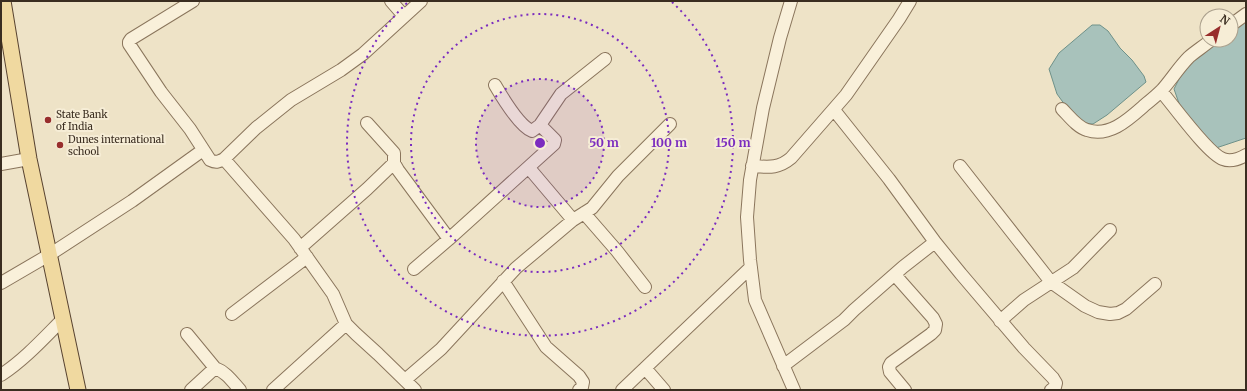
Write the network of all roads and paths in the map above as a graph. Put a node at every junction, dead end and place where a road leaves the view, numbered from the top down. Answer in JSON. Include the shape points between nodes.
{"nodes":[{"id":1,"x":3,"y":1,"type":"edge"},
{"id":2,"x":194,"y":1,"type":"edge"},
{"id":3,"x":391,"y":1,"type":"edge"},
{"id":4,"x":421,"y":1,"type":"edge"},
{"id":5,"x":791,"y":1,"type":"edge"},
{"id":6,"x":910,"y":1,"type":"edge"},
{"id":7,"x":404,"y":16,"type":"junction"},
{"id":8,"x":1201,"y":48,"type":"edge"},
{"id":9,"x":605,"y":59,"type":"dead end"},
{"id":10,"x":495,"y":85,"type":"dead end"},
{"id":11,"x":1161,"y":90,"type":"junction"},
{"id":12,"x":1062,"y":108,"type":"dead end"},
{"id":13,"x":834,"y":110,"type":"junction"},
{"id":14,"x":367,"y":124,"type":"dead end"},
{"id":15,"x":670,"y":124,"type":"dead end"},
{"id":16,"x":540,"y":126,"type":"junction"},
{"id":17,"x":203,"y":150,"type":"junction"},
{"id":18,"x":1246,"y":155,"type":"edge"},
{"id":19,"x":29,"y":159,"type":"junction"},
{"id":20,"x":224,"y":159,"type":"junction"},
{"id":21,"x":394,"y":163,"type":"junction"},
{"id":22,"x":1,"y":164,"type":"edge"},
{"id":23,"x":752,"y":166,"type":"junction"},
{"id":24,"x":960,"y":166,"type":"dead end"},
{"id":25,"x":528,"y":168,"type":"junction"},
{"id":26,"x":584,"y":214,"type":"junction"},
{"id":27,"x":573,"y":220,"type":"junction"},
{"id":28,"x":1110,"y":230,"type":"dead end"},
{"id":29,"x":449,"y":239,"type":"junction"},
{"id":30,"x":935,"y":242,"type":"junction"},
{"id":31,"x":303,"y":252,"type":"junction"},
{"id":32,"x":49,"y":255,"type":"junction"},
{"id":33,"x":751,"y":267,"type":"junction"},
{"id":34,"x":414,"y":268,"type":"dead end"},
{"id":35,"x":895,"y":275,"type":"junction"},
{"id":36,"x":503,"y":281,"type":"junction"},
{"id":37,"x":1051,"y":282,"type":"junction"},
{"id":38,"x":1,"y":283,"type":"edge"},
{"id":39,"x":1155,"y":284,"type":"dead end"},
{"id":40,"x":645,"y":287,"type":"dead end"},
{"id":41,"x":232,"y":314,"type":"dead end"},
{"id":42,"x":63,"y":319,"type":"junction"},
{"id":43,"x":1000,"y":321,"type":"junction"},
{"id":44,"x":346,"y":324,"type":"junction"},
{"id":45,"x":187,"y":334,"type":"dead end"},
{"id":46,"x":783,"y":366,"type":"junction"},
{"id":47,"x":215,"y":368,"type":"junction"},
{"id":48,"x":645,"y":368,"type":"junction"},
{"id":49,"x":1,"y":375,"type":"edge"},
{"id":50,"x":405,"y":380,"type":"junction"},
{"id":51,"x":78,"y":390,"type":"edge"},
{"id":52,"x":191,"y":390,"type":"edge"},
{"id":53,"x":240,"y":390,"type":"edge"},
{"id":54,"x":273,"y":390,"type":"edge"},
{"id":55,"x":415,"y":390,"type":"edge"},
{"id":56,"x":579,"y":390,"type":"edge"},
{"id":57,"x":622,"y":390,"type":"edge"},
{"id":58,"x":664,"y":390,"type":"edge"},
{"id":59,"x":794,"y":390,"type":"edge"},
{"id":60,"x":905,"y":390,"type":"edge"},
{"id":61,"x":1051,"y":390,"type":"edge"}],
"edges":[{"from":1,"to":19,"type":"main road"},
{"from":2,"to":17,"type":"street","via":[[129,42]]},
{"from":3,"to":7,"type":"street"},
{"from":4,"to":7,"type":"street"},
{"from":5,"to":23,"type":"street","via":[[765,100]]},
{"from":6,"to":13,"type":"street"},
{"from":7,"to":20,"type":"street","via":[[363,54],[291,100],[261,123]]},
{"from":8,"to":11,"type":"street"},
{"from":9,"to":16,"type":"street","via":[[561,94]]},
{"from":10,"to":16,"type":"street","via":[[507,106],[527,128],[532,131]]},
{"from":11,"to":12,"type":"street","via":[[1120,125],[1103,131],[1086,130]]},
{"from":11,"to":18,"type":"street","via":[[1215,156],[1223,160],[1232,160]]},
{"from":13,"to":23,"type":"street","via":[[786,162],[778,166]]},
{"from":13,"to":30,"type":"street","via":[[889,178]]},
{"from":14,"to":21,"type":"street","via":[[394,153]]},
{"from":15,"to":26,"type":"street"},
{"from":16,"to":25,"type":"street","via":[[553,138],[554,144]]},
{"from":17,"to":20,"type":"street","via":[[214,162]]},
{"from":17,"to":32,"type":"street","via":[[132,201]]},
{"from":19,"to":22,"type":"street"},
{"from":19,"to":32,"type":"main road"},
{"from":20,"to":31,"type":"street"},
{"from":21,"to":29,"type":"street"},
{"from":21,"to":31,"type":"street"},
{"from":23,"to":33,"type":"street","via":[[747,217]]},
{"from":24,"to":37,"type":"street"},
{"from":25,"to":27,"type":"street"},
{"from":25,"to":29,"type":"street"},
{"from":26,"to":27,"type":"street"},
{"from":26,"to":40,"type":"street"},
{"from":27,"to":36,"type":"street"},
{"from":28,"to":37,"type":"street","via":[[1073,268]]},
{"from":29,"to":34,"type":"street"},
{"from":30,"to":35,"type":"street"},
{"from":30,"to":43,"type":"street"},
{"from":31,"to":41,"type":"street"},
{"from":31,"to":44,"type":"street","via":[[334,294]]},
{"from":32,"to":38,"type":"street"},
{"from":32,"to":42,"type":"main road"},
{"from":33,"to":46,"type":"street","via":[[755,300]]},
{"from":33,"to":48,"type":"street"},
{"from":35,"to":46,"type":"street","via":[[844,320]]},
{"from":35,"to":60,"type":"street","via":[[936,324],[931,334],[888,367]]},
{"from":36,"to":50,"type":"street","via":[[441,348]]},
{"from":36,"to":56,"type":"street","via":[[546,347],[579,376],[583,382]]},
{"from":37,"to":39,"type":"street","via":[[1085,306],[1110,314],[1126,309]]},
{"from":37,"to":43,"type":"street","via":[[1024,300]]},
{"from":42,"to":49,"type":"street"},
{"from":42,"to":51,"type":"main road"},
{"from":43,"to":61,"type":"street","via":[[1053,378],[1056,383]]},
{"from":44,"to":50,"type":"street"},
{"from":44,"to":54,"type":"street"},
{"from":45,"to":47,"type":"street"},
{"from":46,"to":59,"type":"street"},
{"from":47,"to":52,"type":"street"},
{"from":47,"to":53,"type":"street","via":[[221,370]]},
{"from":48,"to":57,"type":"street"},
{"from":48,"to":58,"type":"street"},
{"from":50,"to":55,"type":"street"}]}
